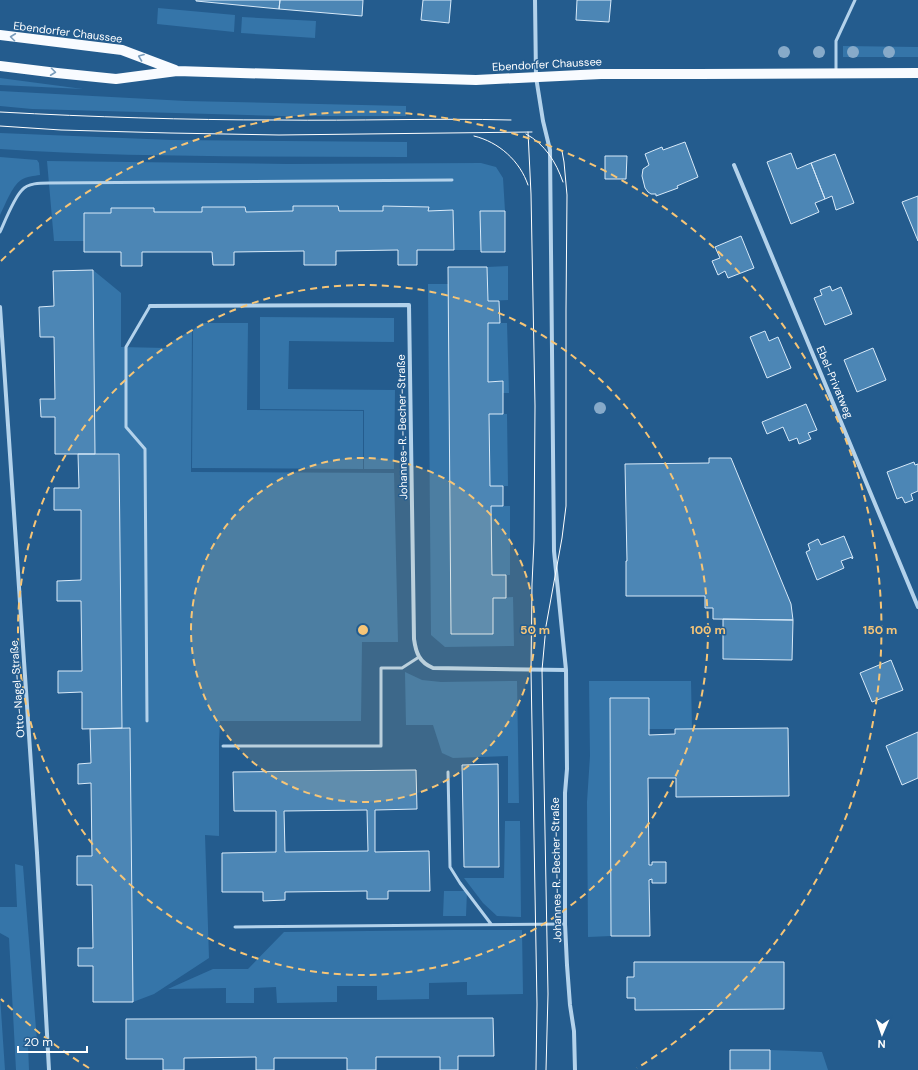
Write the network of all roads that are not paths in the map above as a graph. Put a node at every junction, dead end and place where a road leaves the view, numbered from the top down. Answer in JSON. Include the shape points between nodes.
{"nodes":[{"id":1,"x":535,"y":0,"type":"edge"},
{"id":2,"x":855,"y":0,"type":"edge"},
{"id":3,"x":0,"y":35,"type":"edge"},
{"id":4,"x":0,"y":66,"type":"edge"},
{"id":5,"x":177,"y":71,"type":"junction"},
{"id":6,"x":918,"y":73,"type":"edge"},
{"id":7,"x":836,"y":74,"type":"junction"},
{"id":8,"x":536,"y":78,"type":"junction"},
{"id":9,"x":734,"y":165,"type":"dead end"},
{"id":10,"x":452,"y":180,"type":"dead end"},
{"id":11,"x":0,"y":232,"type":"edge"},
{"id":12,"x":150,"y":306,"type":"joint"},
{"id":13,"x":0,"y":307,"type":"edge"},
{"id":14,"x":918,"y":607,"type":"edge"},
{"id":15,"x":418,"y":657,"type":"junction"},
{"id":16,"x":566,"y":670,"type":"junction"},
{"id":17,"x":148,"y":721,"type":"dead end"},
{"id":18,"x":223,"y":746,"type":"dead end"},
{"id":19,"x":448,"y":772,"type":"dead end"},
{"id":20,"x":491,"y":924,"type":"junction"},
{"id":21,"x":565,"y":924,"type":"junction"},
{"id":22,"x":235,"y":927,"type":"dead end"},
{"id":23,"x":49,"y":1070,"type":"edge"},
{"id":24,"x":575,"y":1070,"type":"edge"}],
"edges":[{"from":1,"to":8,"type":"street","name":"Johannes-R.-Becher-Straße"},
{"from":2,"to":7,"type":"lane","via":[[836,41]]},
{"from":5,"to":3,"type":"main road","name":"Ebendorfer Chaussee","one_way":true,"via":[[122,50]]},
{"from":4,"to":5,"type":"main road","name":"Ebendorfer Chaussee","one_way":true,"via":[[116,78]]},
{"from":5,"to":8,"type":"main road","name":"Ebendorfer Chaussee","via":[[476,80]]},
{"from":6,"to":7,"type":"main road","name":"Ebendorfer Chaussee"},
{"from":7,"to":8,"type":"main road","name":"Ebendorfer Chaussee","via":[[601,74]]},
{"from":8,"to":16,"type":"street","name":"Johannes-R.-Becher-Straße","via":[[550,150],[554,551]]},
{"from":9,"to":14,"type":"street","name":"Ebel-Privatweg"},
{"from":10,"to":11,"type":"lane","via":[[49,182],[22,189]]},
{"from":12,"to":15,"type":"street","name":"Johannes-R.-Becher-Straße","via":[[409,305],[414,639]]},
{"from":12,"to":17,"type":"lane","via":[[126,347],[126,427],[145,449]]},
{"from":13,"to":23,"type":"street","name":"Otto-Nagel-Straße"},
{"from":15,"to":16,"type":"street","via":[[433,668]]},
{"from":15,"to":18,"type":"lane","via":[[402,668],[381,668],[381,746]]},
{"from":16,"to":21,"type":"street","name":"Johannes-R.-Becher-Straße"},
{"from":19,"to":20,"type":"lane","via":[[450,867]]},
{"from":20,"to":21,"type":"lane"},
{"from":20,"to":22,"type":"lane"},
{"from":21,"to":24,"type":"street","name":"Johannes-R.-Becher-Straße"}]}
